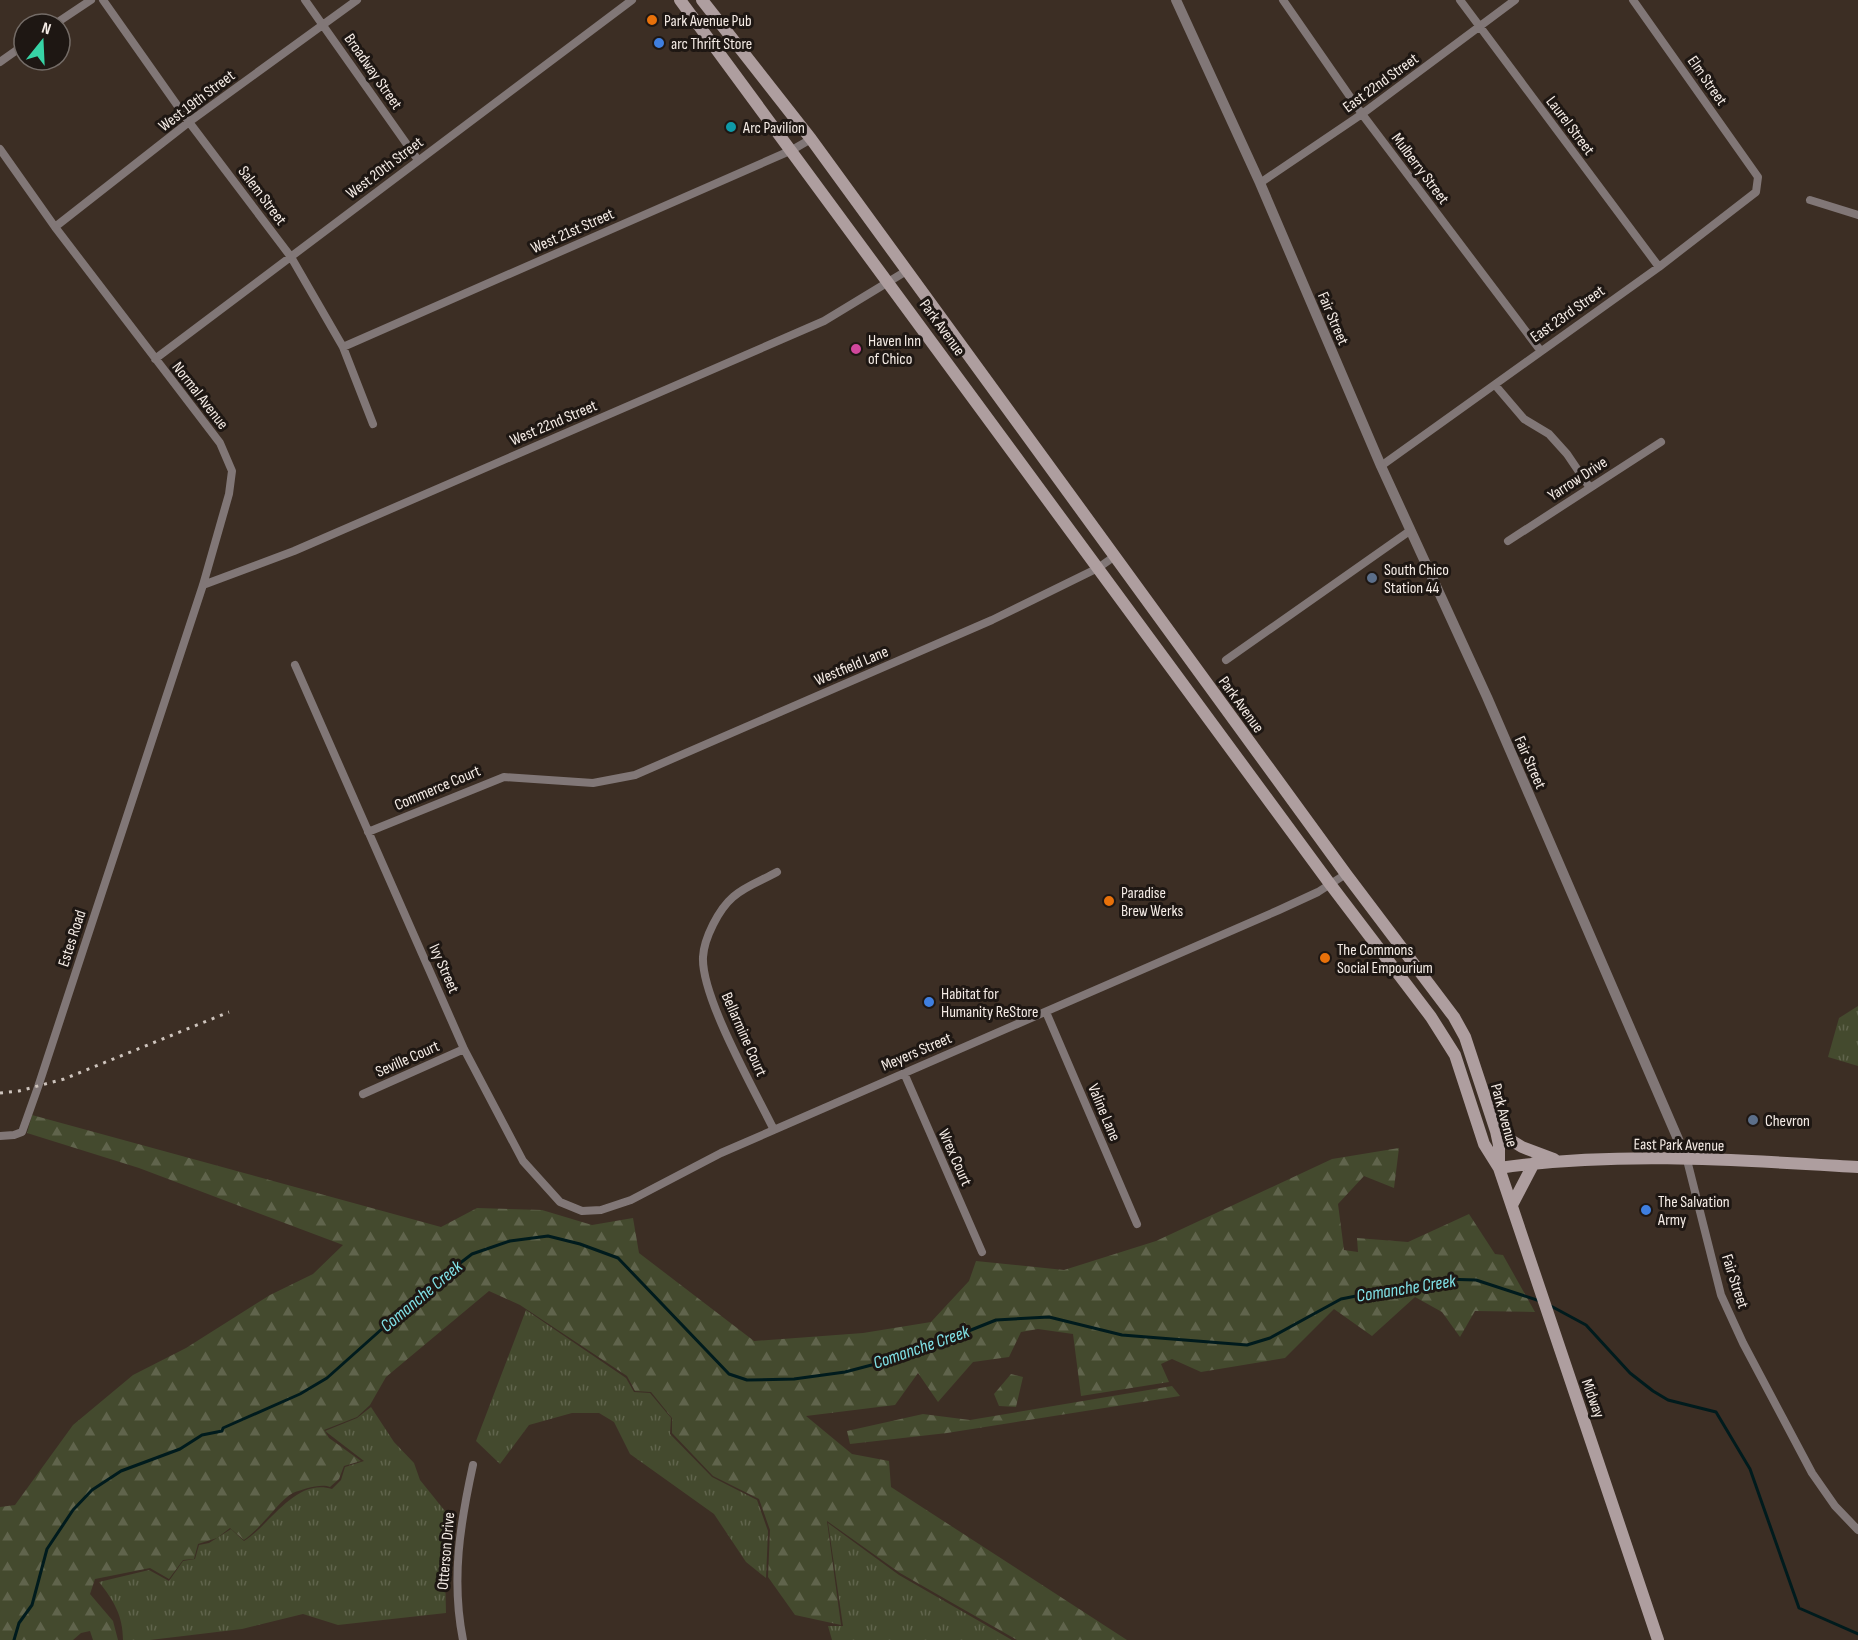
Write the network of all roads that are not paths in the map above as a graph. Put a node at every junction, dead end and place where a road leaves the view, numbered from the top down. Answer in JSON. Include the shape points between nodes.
{"nodes":[{"id":1,"x":91,"y":0,"type":"edge"},
{"id":2,"x":103,"y":0,"type":"edge"},
{"id":3,"x":305,"y":0,"type":"edge"},
{"id":4,"x":357,"y":0,"type":"edge"},
{"id":5,"x":632,"y":0,"type":"edge"},
{"id":6,"x":680,"y":0,"type":"edge"},
{"id":7,"x":702,"y":0,"type":"edge"},
{"id":8,"x":1176,"y":0,"type":"edge"},
{"id":9,"x":1283,"y":0,"type":"edge"},
{"id":10,"x":1460,"y":0,"type":"edge"},
{"id":11,"x":1515,"y":0,"type":"edge"},
{"id":12,"x":1633,"y":0,"type":"edge"},
{"id":13,"x":72,"y":13,"type":"edge"},
{"id":14,"x":323,"y":25,"type":"junction"},
{"id":15,"x":1480,"y":28,"type":"junction"},
{"id":16,"x":1362,"y":114,"type":"junction"},
{"id":17,"x":189,"y":122,"type":"junction"},
{"id":18,"x":811,"y":139,"type":"junction"},
{"id":19,"x":0,"y":149,"type":"edge"},
{"id":20,"x":792,"y":150,"type":"junction"},
{"id":21,"x":418,"y":160,"type":"junction"},
{"id":22,"x":1758,"y":177,"type":"joint"},
{"id":23,"x":1260,"y":183,"type":"junction"},
{"id":24,"x":1810,"y":200,"type":"dead end"},
{"id":25,"x":1858,"y":215,"type":"edge"},
{"id":26,"x":55,"y":227,"type":"junction"},
{"id":27,"x":291,"y":257,"type":"junction"},
{"id":28,"x":1659,"y":267,"type":"junction"},
{"id":29,"x":908,"y":270,"type":"junction"},
{"id":30,"x":890,"y":283,"type":"junction"},
{"id":31,"x":343,"y":347,"type":"junction"},
{"id":32,"x":1540,"y":350,"type":"junction"},
{"id":33,"x":155,"y":359,"type":"junction"},
{"id":34,"x":1495,"y":385,"type":"junction"},
{"id":35,"x":373,"y":424,"type":"dead end"},
{"id":36,"x":1661,"y":442,"type":"dead end"},
{"id":37,"x":1381,"y":466,"type":"junction"},
{"id":38,"x":1590,"y":488,"type":"junction"},
{"id":39,"x":1411,"y":530,"type":"junction"},
{"id":40,"x":1509,"y":541,"type":"dead end"},
{"id":41,"x":1115,"y":556,"type":"junction"},
{"id":42,"x":1098,"y":568,"type":"junction"},
{"id":43,"x":203,"y":585,"type":"junction"},
{"id":44,"x":1226,"y":660,"type":"dead end"},
{"id":45,"x":295,"y":665,"type":"dead end"},
{"id":46,"x":154,"y":732,"type":"joint"},
{"id":47,"x":593,"y":783,"type":"joint"},
{"id":48,"x":368,"y":832,"type":"junction"},
{"id":49,"x":777,"y":872,"type":"dead end"},
{"id":50,"x":1346,"y":874,"type":"junction"},
{"id":51,"x":1330,"y":884,"type":"junction"},
{"id":52,"x":1046,"y":1011,"type":"junction"},
{"id":53,"x":464,"y":1049,"type":"junction"},
{"id":54,"x":904,"y":1073,"type":"junction"},
{"id":55,"x":363,"y":1094,"type":"dead end"},
{"id":56,"x":774,"y":1130,"type":"junction"},
{"id":57,"x":1496,"y":1131,"type":"junction"},
{"id":58,"x":0,"y":1136,"type":"edge"},
{"id":59,"x":1556,"y":1160,"type":"junction"},
{"id":60,"x":1688,"y":1160,"type":"junction"},
{"id":61,"x":1534,"y":1163,"type":"junction"},
{"id":62,"x":1858,"y":1167,"type":"edge"},
{"id":63,"x":1499,"y":1168,"type":"junction"},
{"id":64,"x":631,"y":1200,"type":"joint"},
{"id":65,"x":1512,"y":1204,"type":"junction"},
{"id":66,"x":1137,"y":1224,"type":"dead end"},
{"id":67,"x":982,"y":1252,"type":"dead end"},
{"id":68,"x":474,"y":1465,"type":"dead end"},
{"id":69,"x":1858,"y":1530,"type":"edge"},
{"id":70,"x":463,"y":1640,"type":"edge"},
{"id":71,"x":1658,"y":1640,"type":"edge"}],
"edges":[{"from":1,"to":13,"type":"street"},
{"from":2,"to":17,"type":"street","name":"Salem Street"},
{"from":3,"to":14,"type":"street","name":"Broadway Street"},
{"from":4,"to":14,"type":"street","name":"West 19th Street"},
{"from":5,"to":21,"type":"street","name":"West 20th Street"},
{"from":6,"to":20,"type":"main road","name":"Park Avenue"},
{"from":7,"to":18,"type":"main road","name":"Park Avenue"},
{"from":8,"to":23,"type":"street","name":"Fair Street"},
{"from":9,"to":16,"type":"street","name":"Mulberry Street"},
{"from":10,"to":15,"type":"street","name":"Laurel Street"},
{"from":11,"to":15,"type":"street","name":"East 22nd Street"},
{"from":12,"to":22,"type":"street","name":"Elm Street"},
{"from":14,"to":17,"type":"street","name":"West 19th Street"},
{"from":14,"to":21,"type":"street","name":"Broadway Street"},
{"from":15,"to":16,"type":"street","name":"East 22nd Street"},
{"from":15,"to":28,"type":"street","name":"Laurel Street"},
{"from":16,"to":23,"type":"street","name":"East 22nd Street"},
{"from":16,"to":32,"type":"street","name":"Mulberry Street"},
{"from":17,"to":26,"type":"street","name":"West 19th Street"},
{"from":17,"to":27,"type":"street","name":"Salem Street"},
{"from":18,"to":20,"type":"street","name":"West 21st Street"},
{"from":18,"to":29,"type":"main road","name":"Park Avenue"},
{"from":19,"to":26,"type":"street","name":"Normal Avenue"},
{"from":20,"to":30,"type":"main road","name":"Park Avenue"},
{"from":20,"to":31,"type":"street","name":"West 21st Street"},
{"from":21,"to":27,"type":"street","name":"West 20th Street"},
{"from":22,"to":28,"type":"street","name":"East 23rd Street","via":[[1756,192],[1750,199]]},
{"from":23,"to":37,"type":"street","name":"Fair Street"},
{"from":24,"to":25,"type":"street"},
{"from":26,"to":33,"type":"street","name":"Normal Avenue"},
{"from":27,"to":31,"type":"street","name":"Salem Street"},
{"from":27,"to":33,"type":"street","name":"West 20th Street"},
{"from":28,"to":32,"type":"street","name":"East 23rd Street"},
{"from":29,"to":30,"type":"street","name":"West 22nd Street"},
{"from":29,"to":41,"type":"main road","name":"Park Avenue"},
{"from":30,"to":42,"type":"main road","name":"Park Avenue"},
{"from":30,"to":43,"type":"street","name":"West 22nd Street","via":[[824,321],[294,551]]},
{"from":31,"to":35,"type":"street","name":"Salem Street"},
{"from":32,"to":34,"type":"street","name":"East 23rd Street"},
{"from":33,"to":43,"type":"street","name":"Normal Avenue","via":[[220,443],[232,471],[230,494]]},
{"from":34,"to":37,"type":"street","name":"East 23rd Street"},
{"from":34,"to":38,"type":"street","via":[[1524,420],[1555,441]]},
{"from":36,"to":38,"type":"street","name":"Yarrow Drive"},
{"from":37,"to":39,"type":"street","name":"Fair Street"},
{"from":38,"to":40,"type":"street","name":"Yarrow Drive"},
{"from":39,"to":44,"type":"street"},
{"from":39,"to":60,"type":"street","name":"Fair Street"},
{"from":41,"to":42,"type":"street","name":"Westfield Lane"},
{"from":41,"to":50,"type":"main road","name":"Park Avenue"},
{"from":42,"to":47,"type":"street","name":"Westfield Lane","via":[[992,620],[635,775]]},
{"from":42,"to":51,"type":"main road","name":"Park Avenue"},
{"from":43,"to":46,"type":"street","name":"Normal Avenue"},
{"from":45,"to":48,"type":"street","name":"Ivy Street"},
{"from":46,"to":58,"type":"street","name":"Estes Road","via":[[22,1132]]},
{"from":47,"to":48,"type":"street","name":"Commerce Court","via":[[504,777]]},
{"from":48,"to":53,"type":"street","name":"Ivy Street"},
{"from":49,"to":56,"type":"street","name":"Bellarmine Court","via":[[733,897],[712,928],[703,957],[716,1009]]},
{"from":50,"to":51,"type":"street","name":"Meyers Street"},
{"from":50,"to":57,"type":"main road","name":"Park Avenue","via":[[1454,1017],[1465,1037]]},
{"from":51,"to":52,"type":"street","name":"Meyers Street"},
{"from":51,"to":63,"type":"main road","name":"Park Avenue","via":[[1431,1017],[1455,1055],[1484,1144]]},
{"from":52,"to":54,"type":"street","name":"Meyers Street"},
{"from":52,"to":66,"type":"street","name":"Valine Lane"},
{"from":53,"to":55,"type":"street","name":"Seville Court"},
{"from":53,"to":64,"type":"street","name":"Ivy Street","via":[[523,1161],[560,1202],[582,1211],[601,1210]]},
{"from":54,"to":56,"type":"street","name":"Meyers Street"},
{"from":54,"to":67,"type":"street","name":"Wrex Court"},
{"from":56,"to":64,"type":"street","name":"Meyers Street"},
{"from":57,"to":59,"type":"main road"},
{"from":57,"to":63,"type":"main road","name":"Park Avenue"},
{"from":59,"to":60,"type":"main road","name":"East Park Avenue"},
{"from":59,"to":61,"type":"main road","name":"East Park Avenue"},
{"from":60,"to":62,"type":"main road","name":"East Park Avenue"},
{"from":60,"to":69,"type":"street","name":"Fair Street","via":[[1721,1294],[1812,1473]]},
{"from":61,"to":63,"type":"main road","name":"East Park Avenue"},
{"from":61,"to":65,"type":"main road"},
{"from":63,"to":65,"type":"main road","name":"Midway"},
{"from":65,"to":71,"type":"main road","name":"Midway"},
{"from":68,"to":70,"type":"street","name":"Otterson Drive","via":[[456,1566]]}]}
